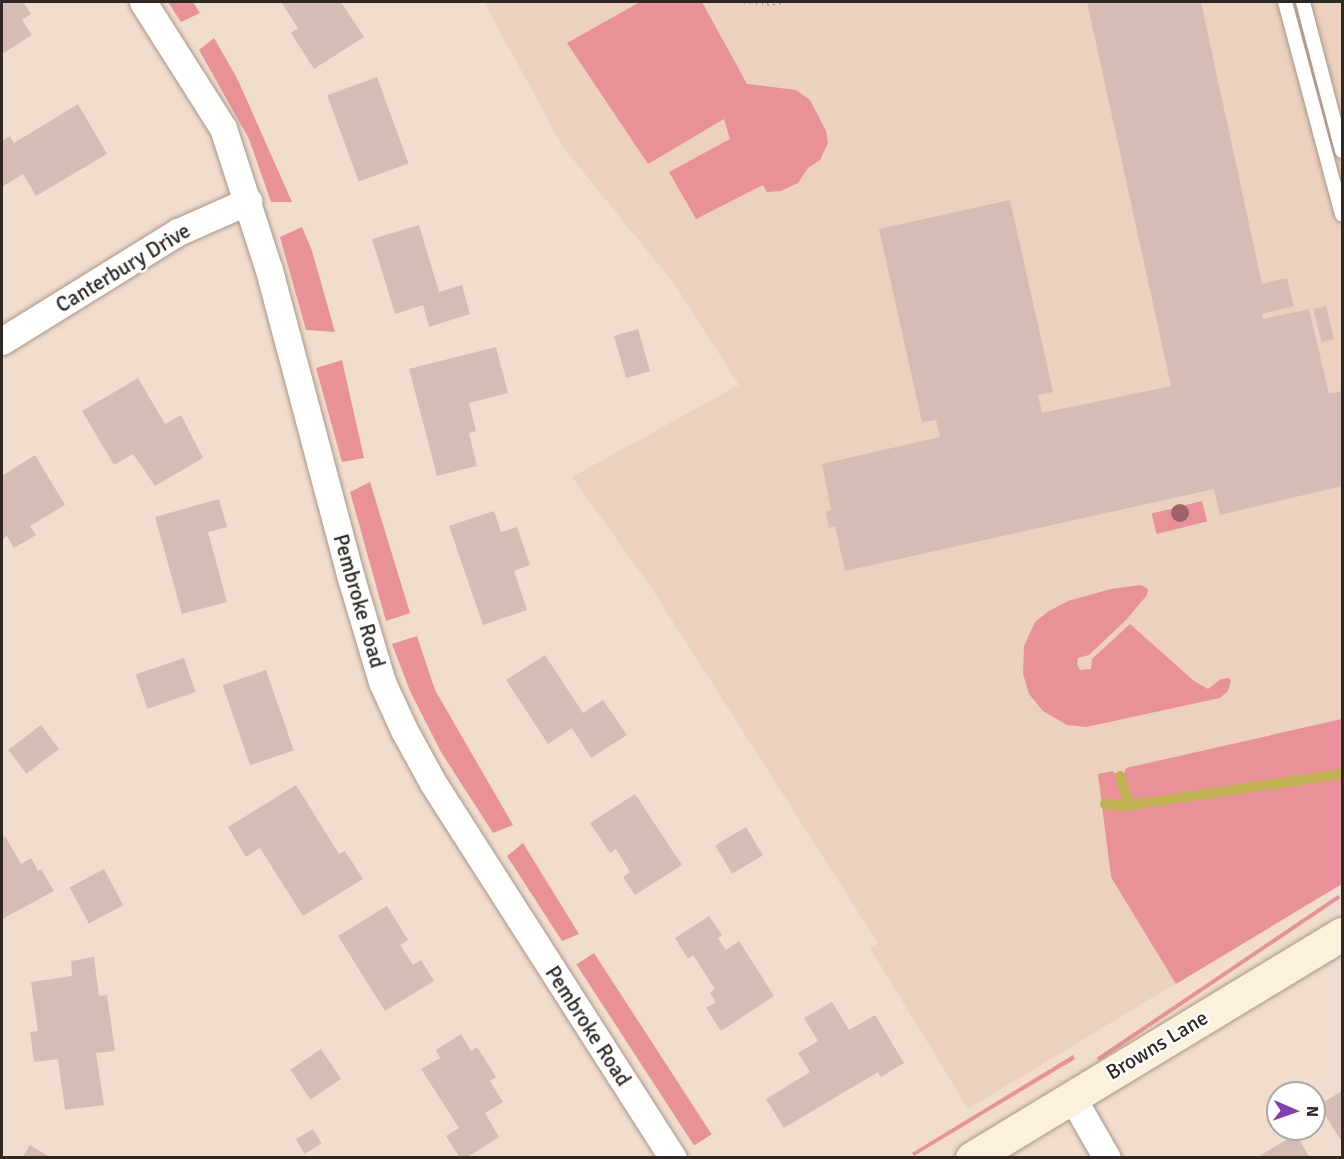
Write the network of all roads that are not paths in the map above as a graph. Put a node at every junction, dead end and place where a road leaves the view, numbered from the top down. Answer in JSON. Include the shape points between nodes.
{"nodes":[{"id":1,"x":142,"y":2,"type":"edge"},
{"id":2,"x":1285,"y":2,"type":"edge"},
{"id":3,"x":1303,"y":2,"type":"edge"},
{"id":4,"x":1342,"y":151,"type":"edge"},
{"id":5,"x":248,"y":201,"type":"junction"},
{"id":6,"x":1342,"y":215,"type":"edge"},
{"id":7,"x":2,"y":341,"type":"edge"},
{"id":8,"x":1342,"y":934,"type":"edge"},
{"id":9,"x":1072,"y":1097,"type":"junction"},
{"id":10,"x":672,"y":1158,"type":"edge"},
{"id":11,"x":972,"y":1158,"type":"edge"},
{"id":12,"x":1107,"y":1158,"type":"edge"}],
"edges":[{"from":1,"to":5,"type":"street","name":"Pembroke Road","via":[[223,128]]},
{"from":2,"to":6,"type":"lane"},
{"from":3,"to":4,"type":"lane"},
{"from":5,"to":7,"type":"street","name":"Canterbury Drive","via":[[178,232]]},
{"from":5,"to":10,"type":"street","name":"Pembroke Road","via":[[351,578],[382,682],[399,721],[433,783]]},
{"from":8,"to":9,"type":"street","name":"Browns Lane"},
{"from":9,"to":11,"type":"street","name":"Browns Lane"},
{"from":9,"to":12,"type":"street"}]}
